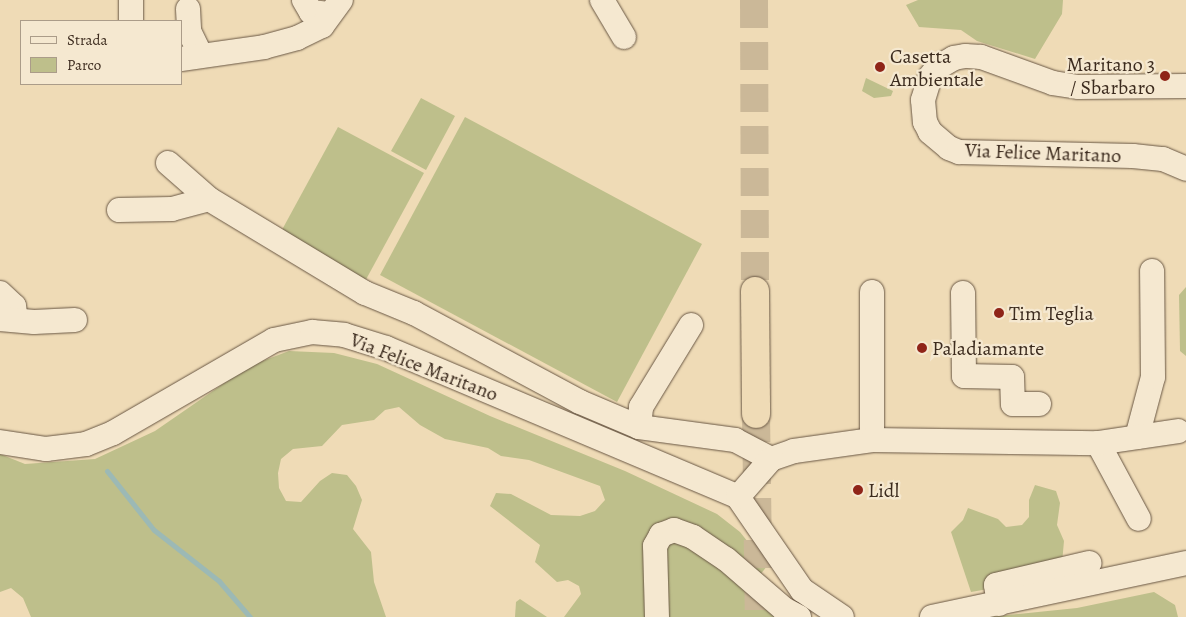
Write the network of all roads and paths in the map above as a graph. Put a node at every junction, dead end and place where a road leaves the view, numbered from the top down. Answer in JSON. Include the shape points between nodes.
{"nodes":[{"id":1,"x":131,"y":0,"type":"edge"},
{"id":2,"x":304,"y":0,"type":"edge"},
{"id":3,"x":602,"y":0,"type":"edge"},
{"id":4,"x":335,"y":7,"type":"edge"},
{"id":5,"x":188,"y":9,"type":"dead end"},
{"id":6,"x":131,"y":20,"type":"edge"},
{"id":7,"x":624,"y":37,"type":"dead end"},
{"id":8,"x":187,"y":58,"type":"edge"},
{"id":9,"x":1186,"y":86,"type":"edge"},
{"id":10,"x":168,"y":163,"type":"dead end"},
{"id":11,"x":1186,"y":169,"type":"edge"},
{"id":12,"x":209,"y":199,"type":"junction"},
{"id":13,"x":119,"y":210,"type":"dead end"},
{"id":14,"x":1152,"y":270,"type":"dead end"},
{"id":15,"x":755,"y":291,"type":"tunnel mouth"},
{"id":16,"x":872,"y":292,"type":"dead end"},
{"id":17,"x":963,"y":293,"type":"dead end"},
{"id":18,"x":0,"y":294,"type":"edge"},
{"id":19,"x":8,"y":320,"type":"edge"},
{"id":20,"x":75,"y":320,"type":"dead end"},
{"id":21,"x":691,"y":325,"type":"dead end"},
{"id":22,"x":1039,"y":404,"type":"dead end"},
{"id":23,"x":756,"y":414,"type":"tunnel mouth"},
{"id":24,"x":639,"y":427,"type":"junction"},
{"id":25,"x":1178,"y":431,"type":"dead end"},
{"id":26,"x":1137,"y":437,"type":"junction"},
{"id":27,"x":872,"y":440,"type":"junction"},
{"id":28,"x":0,"y":442,"type":"edge"},
{"id":29,"x":1098,"y":443,"type":"junction"},
{"id":30,"x":770,"y":459,"type":"junction"},
{"id":31,"x":738,"y":497,"type":"junction"},
{"id":32,"x":1139,"y":519,"type":"dead end"},
{"id":33,"x":1089,"y":563,"type":"dead end"},
{"id":34,"x":1186,"y":563,"type":"edge"},
{"id":35,"x":999,"y":604,"type":"junction"},
{"id":36,"x":658,"y":617,"type":"edge"},
{"id":37,"x":799,"y":617,"type":"edge"},
{"id":38,"x":842,"y":617,"type":"edge"},
{"id":39,"x":932,"y":617,"type":"edge"}],
"edges":[{"from":1,"to":6,"type":"street"},
{"from":2,"to":4,"type":"street","via":[[311,12]]},
{"from":3,"to":7,"type":"street"},
{"from":4,"to":8,"type":"street","via":[[319,28],[284,42]]},
{"from":5,"to":8,"type":"street"},
{"from":9,"to":11,"type":"street","name":"Via Felice Maritano","via":[[1078,87],[1053,83],[981,57],[965,56],[937,68],[930,77],[922,100],[930,132],[959,152],[1128,156],[1163,159]]},
{"from":10,"to":12,"type":"street"},
{"from":12,"to":13,"type":"street","via":[[172,209]]},
{"from":12,"to":24,"type":"street","via":[[365,293],[414,313],[580,402]]},
{"from":14,"to":26,"type":"street","via":[[1153,377]]},
{"from":15,"to":23,"type":"highway"},
{"from":16,"to":27,"type":"street"},
{"from":17,"to":22,"type":"street","via":[[964,376],[1012,378],[1012,404]]},
{"from":18,"to":19,"type":"street","via":[[14,306]]},
{"from":19,"to":20,"type":"street"},
{"from":21,"to":24,"type":"street","via":[[641,407]]},
{"from":24,"to":30,"type":"street","via":[[735,440]]},
{"from":25,"to":26,"type":"street"},
{"from":26,"to":29,"type":"street"},
{"from":27,"to":29,"type":"street"},
{"from":27,"to":30,"type":"street","via":[[794,450]]},
{"from":28,"to":31,"type":"street","name":"Via Felice Maritano","via":[[46,449],[86,444],[113,433],[274,340],[290,335],[329,332],[386,348]]},
{"from":29,"to":32,"type":"street"},
{"from":30,"to":31,"type":"street"},
{"from":31,"to":38,"type":"street","name":"Via Felice Maritano","via":[[754,515],[802,590]]},
{"from":33,"to":35,"type":"street","via":[[996,585]]},
{"from":34,"to":35,"type":"street"},
{"from":35,"to":39,"type":"street"},
{"from":36,"to":37,"type":"street","via":[[654,546],[661,536],[674,530],[692,537],[726,559],[784,609]]}]}
